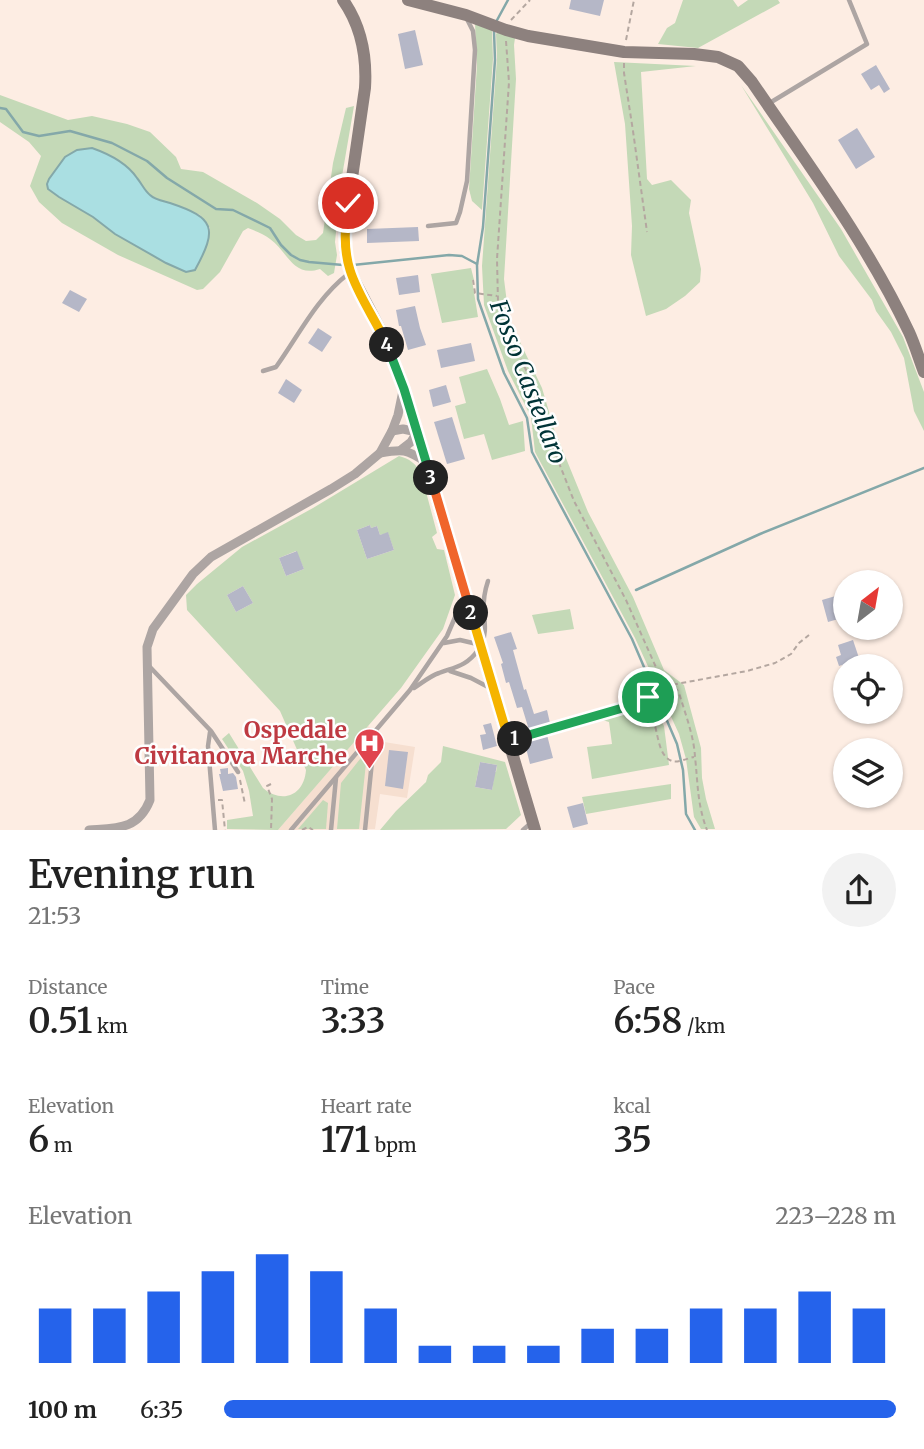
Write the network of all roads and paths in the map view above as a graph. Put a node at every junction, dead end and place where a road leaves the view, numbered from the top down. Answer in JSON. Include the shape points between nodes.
{"nodes":[{"id":1,"x":343,"y":0,"type":"edge"},
{"id":2,"x":408,"y":0,"type":"edge"},
{"id":3,"x":530,"y":0,"type":"edge"},
{"id":4,"x":634,"y":0,"type":"edge"},
{"id":5,"x":849,"y":0,"type":"edge"},
{"id":6,"x":466,"y":15,"type":"junction"},
{"id":7,"x":505,"y":29,"type":"junction"},
{"id":8,"x":624,"y":52,"type":"junction"},
{"id":9,"x":768,"y":104,"type":"junction"},
{"id":10,"x":428,"y":226,"type":"dead end"},
{"id":11,"x":647,"y":232,"type":"dead end"},
{"id":12,"x":350,"y":272,"type":"junction"},
{"id":13,"x":473,"y":280,"type":"dead end"},
{"id":14,"x":498,"y":296,"type":"junction"},
{"id":15,"x":263,"y":371,"type":"dead end"},
{"id":16,"x":924,"y":372,"type":"edge"},
{"id":17,"x":404,"y":389,"type":"junction"},
{"id":18,"x":392,"y":431,"type":"junction"},
{"id":19,"x":417,"y":432,"type":"junction"},
{"id":20,"x":402,"y":449,"type":"junction"},
{"id":21,"x":380,"y":453,"type":"junction"},
{"id":22,"x":426,"y":462,"type":"junction"},
{"id":23,"x":488,"y":581,"type":"dead end"},
{"id":24,"x":465,"y":593,"type":"junction"},
{"id":25,"x":809,"y":635,"type":"dead end"},
{"id":26,"x":443,"y":643,"type":"junction"},
{"id":27,"x":481,"y":645,"type":"junction"},
{"id":28,"x":146,"y":663,"type":"junction"},
{"id":29,"x":449,"y":671,"type":"junction"},
{"id":30,"x":671,"y":685,"type":"junction"},
{"id":31,"x":410,"y":690,"type":"junction"},
{"id":32,"x":494,"y":691,"type":"junction"},
{"id":33,"x":633,"y":705,"type":"junction"},
{"id":34,"x":572,"y":722,"type":"joint"},
{"id":35,"x":211,"y":731,"type":"junction"},
{"id":36,"x":375,"y":731,"type":"junction"},
{"id":37,"x":509,"y":741,"type":"junction"},
{"id":38,"x":695,"y":756,"type":"junction"},
{"id":39,"x":238,"y":772,"type":"joint"},
{"id":40,"x":336,"y":777,"type":"junction"},
{"id":41,"x":271,"y":784,"type":"dead end"},
{"id":42,"x":245,"y":804,"type":"dead end"},
{"id":43,"x":530,"y":827,"type":"edge"},
{"id":44,"x":89,"y":830,"type":"edge"},
{"id":45,"x":215,"y":830,"type":"edge"},
{"id":46,"x":271,"y":830,"type":"edge"},
{"id":47,"x":291,"y":830,"type":"edge"},
{"id":48,"x":302,"y":830,"type":"edge"},
{"id":49,"x":313,"y":830,"type":"edge"},
{"id":50,"x":331,"y":830,"type":"edge"},
{"id":51,"x":365,"y":830,"type":"edge"},
{"id":52,"x":706,"y":830,"type":"edge"}],
"edges":[{"from":1,"to":12,"type":"main road","via":[[362,38],[366,72],[345,226]]},
{"from":2,"to":6,"type":"main road"},
{"from":3,"to":7,"type":"path"},
{"from":4,"to":8,"type":"path"},
{"from":5,"to":9,"type":"lane","via":[[867,44]]},
{"from":6,"to":7,"type":"main road"},
{"from":6,"to":10,"type":"lane","via":[[475,50],[467,181],[456,223]]},
{"from":7,"to":8,"type":"main road"},
{"from":7,"to":14,"type":"path","via":[[509,82]]},
{"from":8,"to":9,"type":"main road","via":[[729,60]]},
{"from":8,"to":11,"type":"path"},
{"from":9,"to":16,"type":"main road","via":[[880,277]]},
{"from":12,"to":15,"type":"lane","via":[[313,310],[276,367]]},
{"from":12,"to":17,"type":"main road"},
{"from":13,"to":14,"type":"path","via":[[475,293]]},
{"from":14,"to":30,"type":"path","via":[[503,323],[528,374],[574,501],[659,674]]},
{"from":17,"to":18,"type":"street"},
{"from":17,"to":19,"type":"main road"},
{"from":18,"to":19,"type":"street"},
{"from":18,"to":21,"type":"street"},
{"from":19,"to":20,"type":"street"},
{"from":19,"to":22,"type":"main road"},
{"from":20,"to":21,"type":"street"},
{"from":20,"to":22,"type":"street"},
{"from":21,"to":28,"type":"street","via":[[331,489],[211,557],[153,629]]},
{"from":22,"to":24,"type":"main road"},
{"from":23,"to":27,"type":"lane","via":[[486,632]]},
{"from":24,"to":26,"type":"lane"},
{"from":24,"to":27,"type":"main road"},
{"from":25,"to":30,"type":"path","via":[[775,663]]},
{"from":26,"to":27,"type":"lane","via":[[467,640]]},
{"from":26,"to":31,"type":"lane"},
{"from":27,"to":29,"type":"lane","via":[[468,661]]},
{"from":27,"to":32,"type":"main road"},
{"from":28,"to":35,"type":"lane"},
{"from":28,"to":44,"type":"street","via":[[150,800],[131,825]]},
{"from":29,"to":31,"type":"lane"},
{"from":29,"to":32,"type":"lane"},
{"from":30,"to":33,"type":"path"},
{"from":30,"to":38,"type":"path","via":[[680,696]]},
{"from":31,"to":36,"type":"lane"},
{"from":32,"to":37,"type":"main road"},
{"from":33,"to":34,"type":"path"},
{"from":33,"to":38,"type":"path","via":[[650,711],[661,746],[674,762]]},
{"from":34,"to":37,"type":"lane"},
{"from":35,"to":39,"type":"lane"},
{"from":35,"to":45,"type":"lane","via":[[208,746]]},
{"from":36,"to":40,"type":"lane"},
{"from":36,"to":51,"type":"lane"},
{"from":37,"to":43,"type":"main road"},
{"from":38,"to":52,"type":"path"},
{"from":39,"to":42,"type":"path"},
{"from":40,"to":47,"type":"lane"},
{"from":40,"to":50,"type":"lane"},
{"from":41,"to":46,"type":"path","via":[[267,786],[272,799]]},
{"from":48,"to":49,"type":"path"}]}
